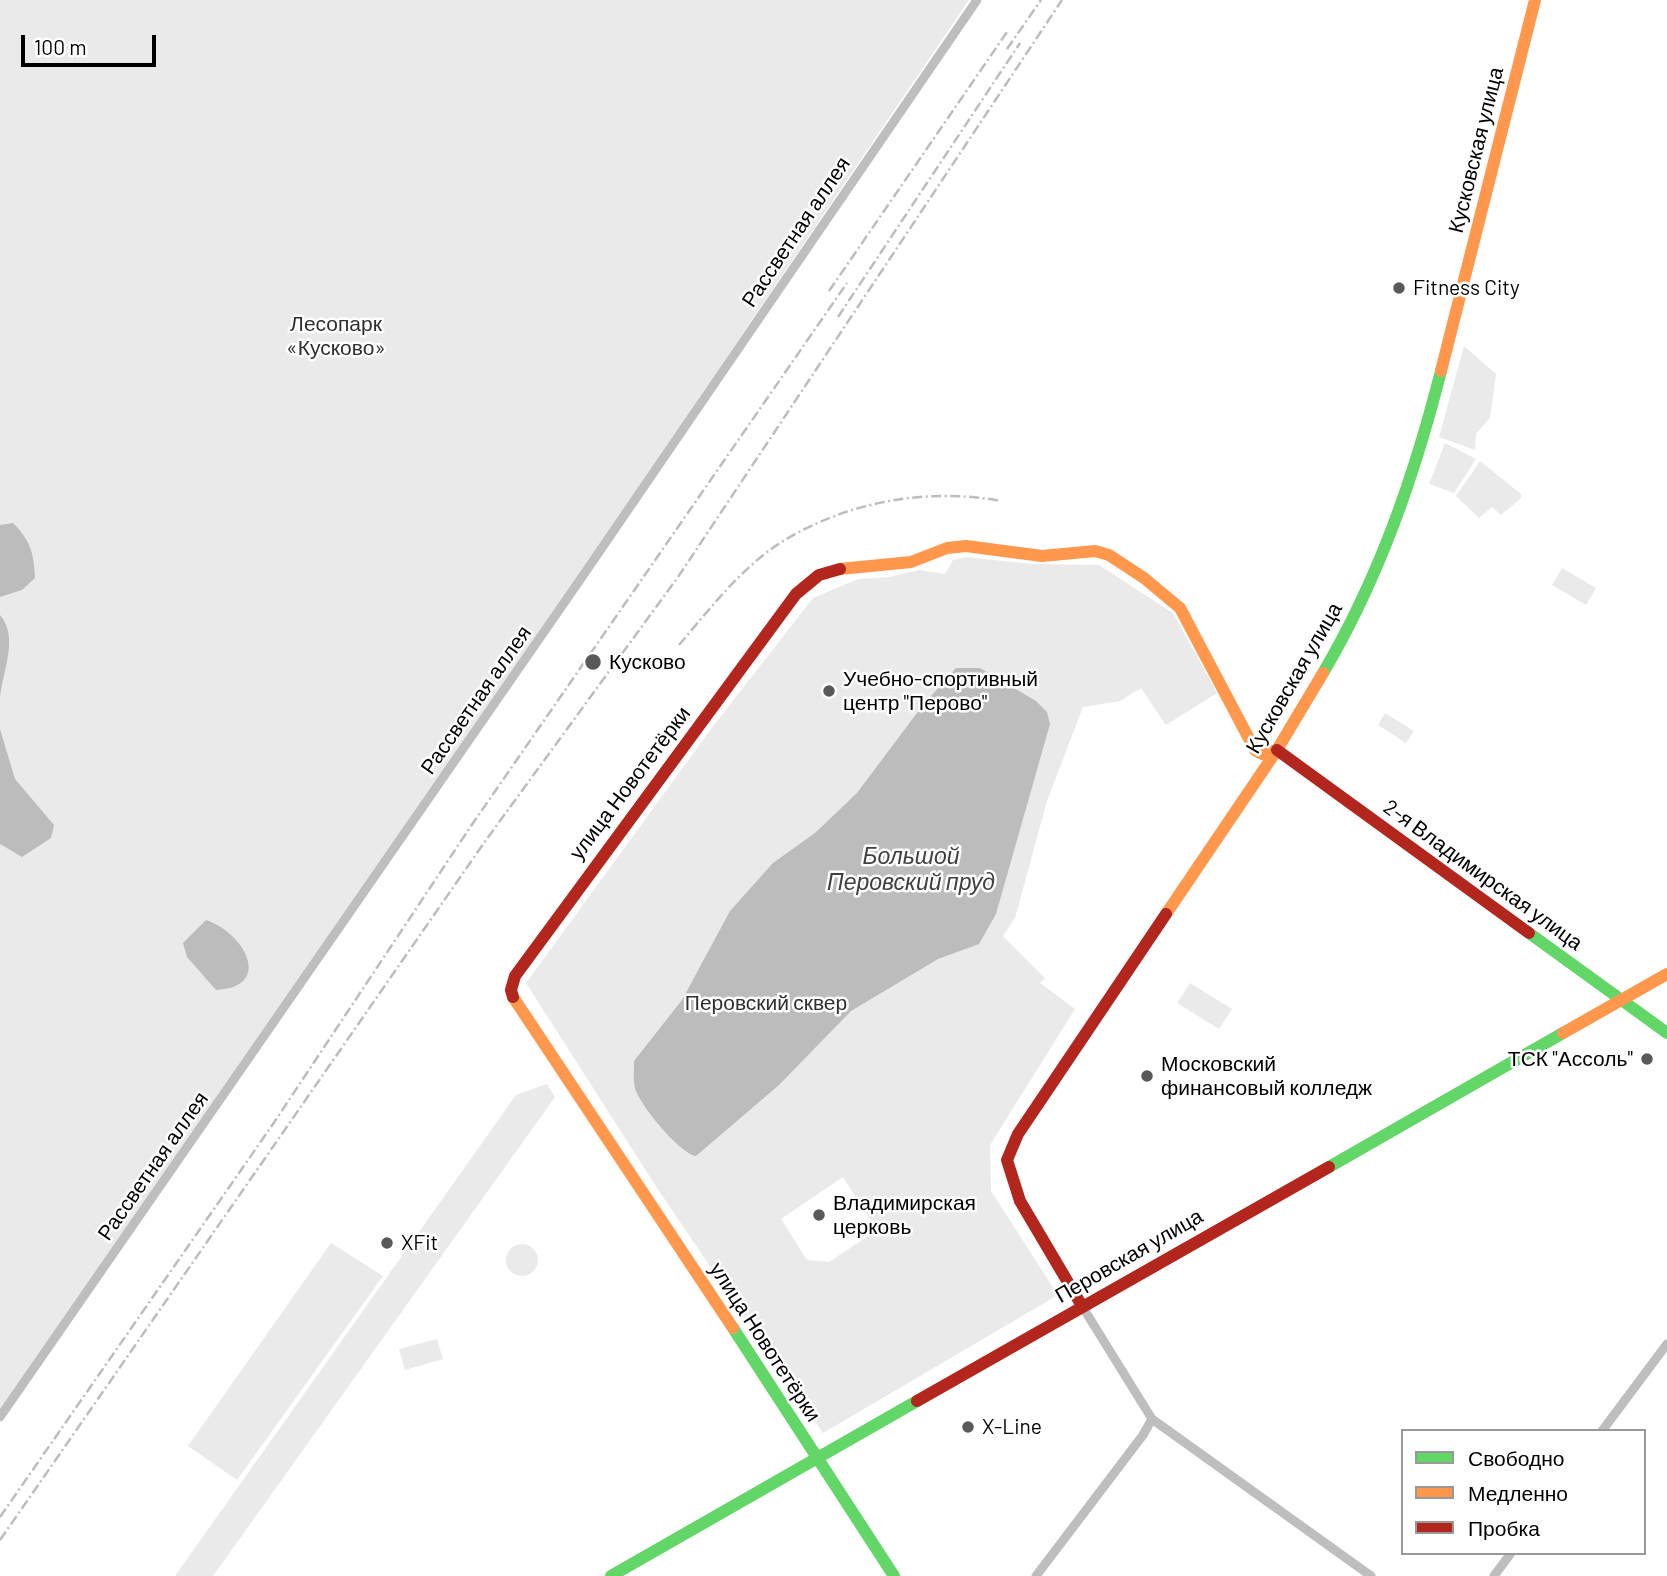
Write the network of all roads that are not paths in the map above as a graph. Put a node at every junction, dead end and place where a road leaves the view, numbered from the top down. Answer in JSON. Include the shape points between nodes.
{"nodes":[{"id":1,"x":976,"y":0,"type":"edge"},
{"id":2,"x":1535,"y":0,"type":"edge"},
{"id":3,"x":1277,"y":750,"type":"junction"},
{"id":4,"x":1667,"y":974,"type":"edge"},
{"id":5,"x":1621,"y":999,"type":"junction"},
{"id":6,"x":1667,"y":1033,"type":"edge"},
{"id":7,"x":1082,"y":1306,"type":"junction"},
{"id":8,"x":1667,"y":1344,"type":"edge"},
{"id":9,"x":0,"y":1417,"type":"edge"},
{"id":10,"x":1152,"y":1419,"type":"junction"},
{"id":11,"x":1603,"y":1429,"type":"edge"},
{"id":12,"x":818,"y":1457,"type":"junction"},
{"id":13,"x":1510,"y":1555,"type":"edge"},
{"id":14,"x":611,"y":1576,"type":"edge"},
{"id":15,"x":894,"y":1576,"type":"edge"},
{"id":16,"x":1036,"y":1576,"type":"edge"},
{"id":17,"x":1371,"y":1576,"type":"edge"},
{"id":18,"x":1494,"y":1576,"type":"edge"}],
"edges":[{"from":1,"to":9,"type":"street","name":"Рассветная аллея"},
{"from":2,"to":3,"type":"street","name":"Кусковская улица","via":[[1430,414],[1398,518],[1338,647]]},
{"from":3,"to":5,"type":"street","name":"2-я Владимирская улица"},
{"from":3,"to":7,"type":"street","name":"Кусковская улица","via":[[1018,1134],[1007,1160],[1020,1201]]},
{"from":3,"to":12,"type":"street","name":"улица Новотетёрки","via":[[1258,753],[1180,608],[1109,555],[1095,551],[1042,556],[956,546],[911,562],[832,570],[796,594],[519,968],[511,990],[515,1002]]},
{"from":4,"to":5,"type":"street","name":"Перовская улица"},
{"from":5,"to":6,"type":"street","name":"2-я Владимирская улица"},
{"from":5,"to":7,"type":"street","name":"Перовская улица"},
{"from":7,"to":10,"type":"street"},
{"from":7,"to":12,"type":"street","name":"Перовская улица"},
{"from":8,"to":11,"type":"street"},
{"from":10,"to":16,"type":"street"},
{"from":10,"to":17,"type":"street"},
{"from":12,"to":14,"type":"street","name":"Перовская улица"},
{"from":12,"to":15,"type":"street","name":"улица Новотетёрки"},
{"from":13,"to":18,"type":"street"}]}
